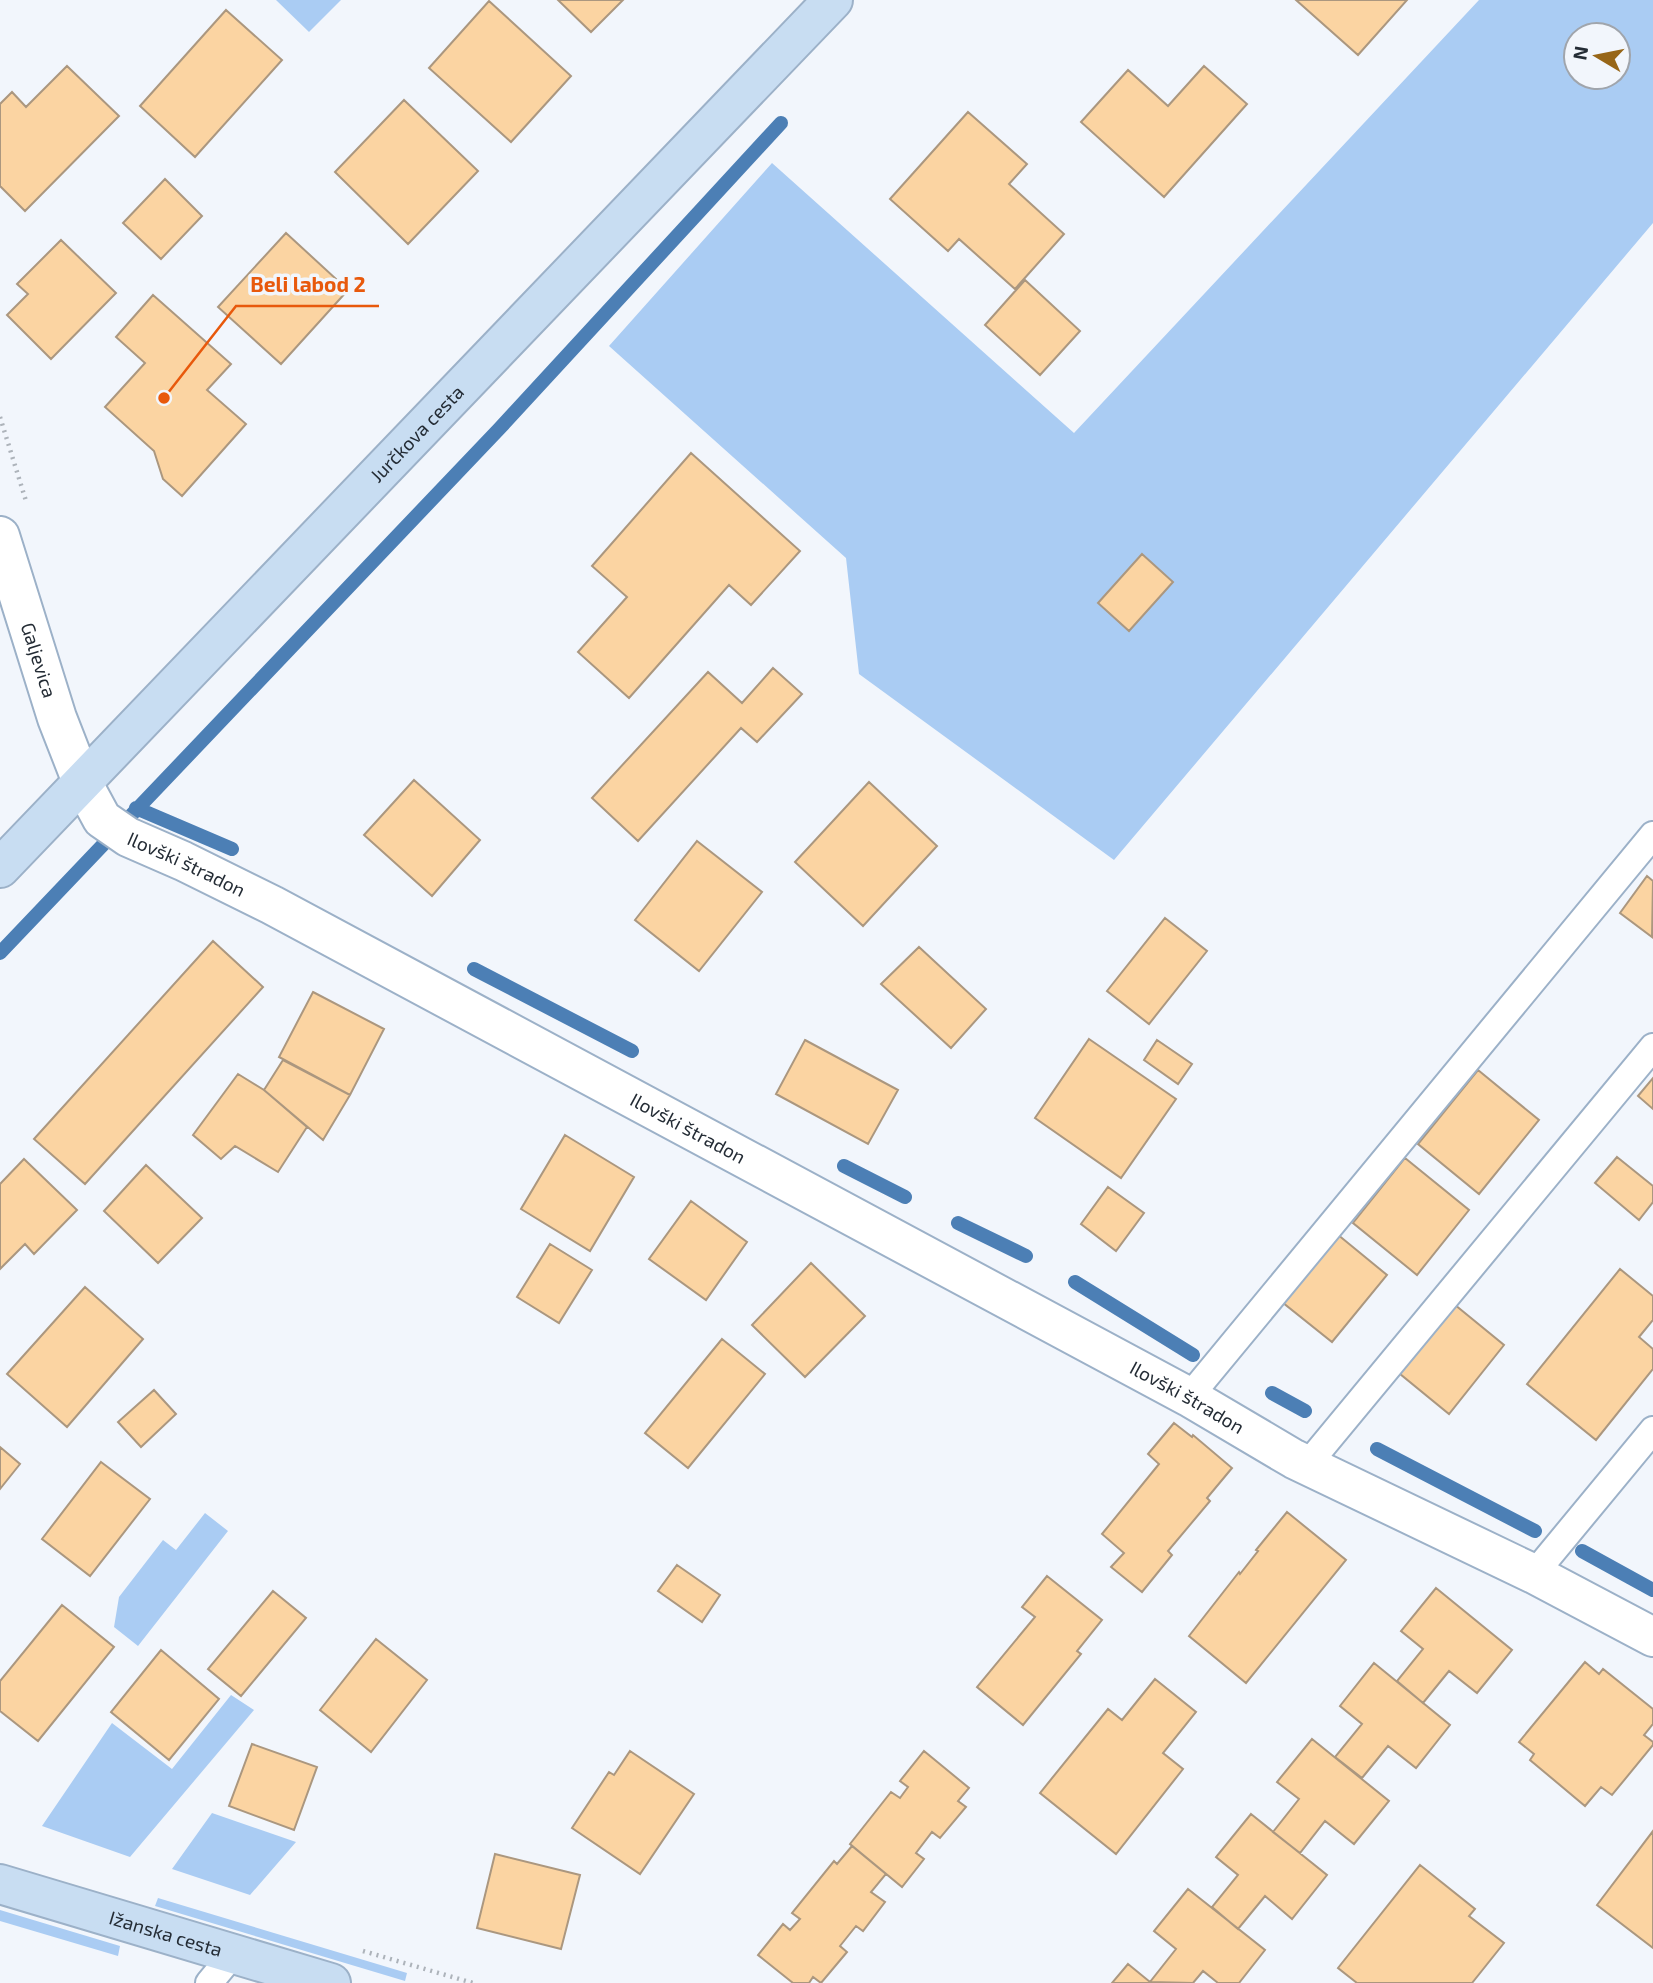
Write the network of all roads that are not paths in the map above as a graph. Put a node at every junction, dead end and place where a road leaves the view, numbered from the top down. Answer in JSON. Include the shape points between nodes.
{"nodes":[{"id":1,"x":833,"y":0,"type":"edge"},
{"id":2,"x":0,"y":536,"type":"edge"},
{"id":3,"x":82,"y":782,"type":"junction"},
{"id":4,"x":1653,"y":835,"type":"edge"},
{"id":5,"x":0,"y":868,"type":"edge"},
{"id":6,"x":1653,"y":1047,"type":"edge"},
{"id":7,"x":1189,"y":1397,"type":"junction"},
{"id":8,"x":1653,"y":1430,"type":"edge"},
{"id":9,"x":1307,"y":1465,"type":"junction"},
{"id":10,"x":1534,"y":1574,"type":"junction"},
{"id":11,"x":1653,"y":1637,"type":"edge"},
{"id":12,"x":0,"y":1884,"type":"edge"},
{"id":13,"x":233,"y":1954,"type":"junction"},
{"id":14,"x":209,"y":1983,"type":"edge"},
{"id":15,"x":331,"y":1983,"type":"edge"}],
"edges":[{"from":1,"to":3,"type":"main road","name":"Jurčkova cesta"},
{"from":2,"to":3,"type":"street","name":"Galjevica"},
{"from":3,"to":5,"type":"main road","name":"Jurčkova cesta"},
{"from":3,"to":7,"type":"street","name":"Ilovški štradon","via":[[115,828],[272,905]]},
{"from":4,"to":7,"type":"lane"},
{"from":6,"to":9,"type":"lane"},
{"from":7,"to":9,"type":"street","name":"Ilovški štradon"},
{"from":8,"to":10,"type":"lane"},
{"from":9,"to":10,"type":"street","name":"Ilovški štradon"},
{"from":10,"to":11,"type":"street","name":"Ilovški štradon"},
{"from":12,"to":13,"type":"main road","name":"Ižanska cesta"},
{"from":13,"to":14,"type":"lane"},
{"from":13,"to":15,"type":"main road","name":"Ižanska cesta"}]}
